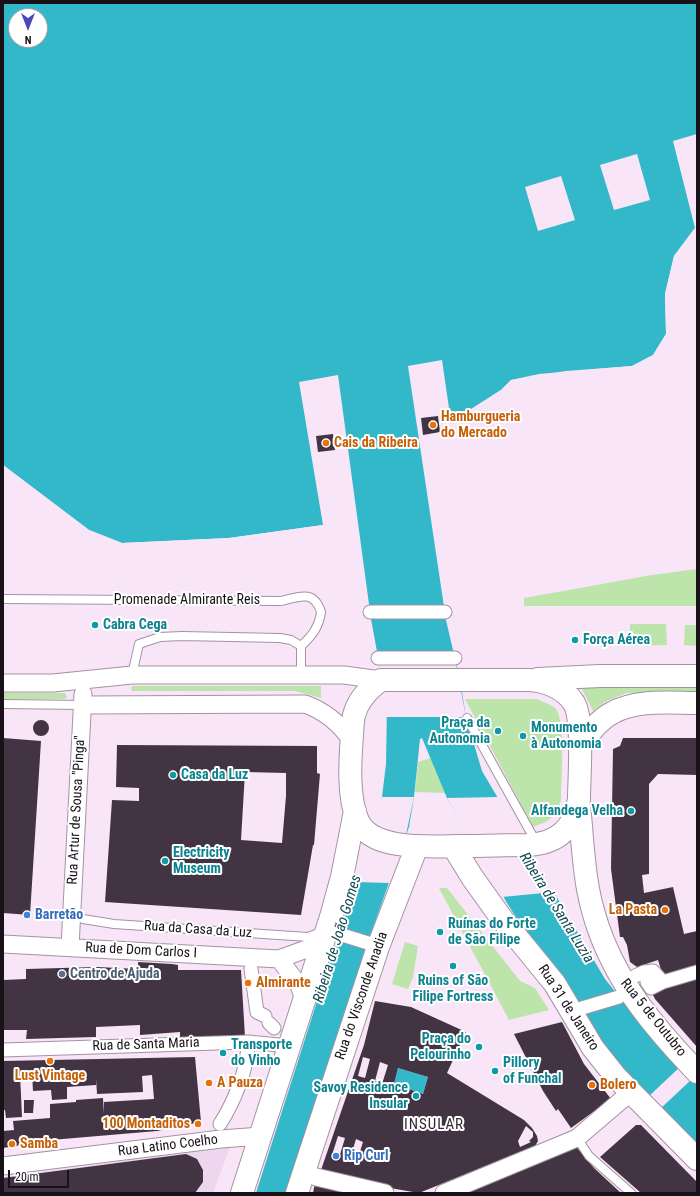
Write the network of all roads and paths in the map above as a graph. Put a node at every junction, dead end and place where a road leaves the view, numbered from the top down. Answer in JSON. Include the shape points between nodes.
{"nodes":[{"id":1,"x":3,"y":600,"type":"edge"},
{"id":2,"x":370,"y":612,"type":"dead end"},
{"id":3,"x":445,"y":612,"type":"dead end"},
{"id":4,"x":301,"y":646,"type":"junction"},
{"id":5,"x":378,"y":658,"type":"dead end"},
{"id":6,"x":455,"y":658,"type":"dead end"},
{"id":7,"x":132,"y":676,"type":"junction"},
{"id":8,"x":301,"y":676,"type":"junction"},
{"id":9,"x":697,"y":676,"type":"edge"},
{"id":10,"x":96,"y":679,"type":"junction"},
{"id":11,"x":381,"y":680,"type":"junction"},
{"id":12,"x":529,"y":680,"type":"junction"},
{"id":13,"x":3,"y":683,"type":"edge"},
{"id":14,"x":697,"y":703,"type":"edge"},
{"id":15,"x":3,"y":704,"type":"edge"},
{"id":16,"x":83,"y":705,"type":"junction"},
{"id":17,"x":467,"y":718,"type":"dead end"},
{"id":18,"x":352,"y":741,"type":"junction"},
{"id":19,"x":579,"y":746,"type":"junction"},
{"id":20,"x":579,"y":799,"type":"junction"},
{"id":21,"x":355,"y":812,"type":"junction"},
{"id":22,"x":410,"y":845,"type":"junction"},
{"id":23,"x":533,"y":845,"type":"junction"},
{"id":24,"x":463,"y":846,"type":"junction"},
{"id":25,"x":72,"y":910,"type":"junction"},
{"id":26,"x":329,"y":936,"type":"junction"},
{"id":27,"x":368,"y":943,"type":"dead end"},
{"id":28,"x":3,"y":944,"type":"edge"},
{"id":29,"x":70,"y":947,"type":"junction"},
{"id":30,"x":279,"y":959,"type":"junction"},
{"id":31,"x":251,"y":969,"type":"dead end"},
{"id":32,"x":697,"y":972,"type":"edge"},
{"id":33,"x":642,"y":977,"type":"dead end"},
{"id":34,"x":619,"y":997,"type":"dead end"},
{"id":35,"x":304,"y":1000,"type":"junction"},
{"id":36,"x":582,"y":1008,"type":"dead end"},
{"id":37,"x":269,"y":1022,"type":"dead end"},
{"id":38,"x":248,"y":1042,"type":"junction"},
{"id":39,"x":289,"y":1046,"type":"junction"},
{"id":40,"x":3,"y":1050,"type":"edge"},
{"id":41,"x":697,"y":1072,"type":"edge"},
{"id":42,"x":631,"y":1092,"type":"junction"},
{"id":43,"x":220,"y":1124,"type":"dead end"},
{"id":44,"x":261,"y":1136,"type":"junction"},
{"id":45,"x":577,"y":1138,"type":"junction"},
{"id":46,"x":697,"y":1159,"type":"edge"},
{"id":47,"x":3,"y":1166,"type":"edge"},
{"id":48,"x":304,"y":1172,"type":"junction"},
{"id":49,"x":242,"y":1193,"type":"edge"},
{"id":50,"x":297,"y":1193,"type":"edge"},
{"id":51,"x":385,"y":1193,"type":"edge"},
{"id":52,"x":444,"y":1193,"type":"edge"},
{"id":53,"x":631,"y":1193,"type":"edge"}],
"edges":[{"from":1,"to":4,"type":"lane","name":"Promenade Almirante Reis","via":[[281,601],[304,596],[313,600],[321,612],[314,633]]},
{"from":2,"to":3,"type":"street"},
{"from":4,"to":7,"type":"lane","via":[[291,640],[280,638],[160,637],[139,644]]},
{"from":4,"to":8,"type":"lane"},
{"from":5,"to":6,"type":"street"},
{"from":7,"to":8,"type":"street"},
{"from":7,"to":10,"type":"street"},
{"from":8,"to":11,"type":"street","via":[[344,675]]},
{"from":9,"to":12,"type":"main road","via":[[565,677]]},
{"from":10,"to":13,"type":"street","via":[[53,683]]},
{"from":10,"to":16,"type":"street","name":"Rua Artur de Sousa \"Pinga\"","via":[[86,687]]},
{"from":11,"to":12,"type":"main road"},
{"from":11,"to":18,"type":"main road","via":[[367,691],[354,712]]},
{"from":12,"to":19,"type":"main road","via":[[550,684],[570,698],[575,705],[578,721]]},
{"from":14,"to":19,"type":"main road","via":[[642,704],[625,707],[604,718]]},
{"from":15,"to":16,"type":"lane"},
{"from":16,"to":18,"type":"street","via":[[305,704],[338,724]]},
{"from":16,"to":25,"type":"street","name":"Rua Artur de Sousa \"Pinga\""},
{"from":17,"to":23,"type":"lane"},
{"from":18,"to":21,"type":"main road","via":[[352,801]]},
{"from":19,"to":20,"type":"main road"},
{"from":20,"to":23,"type":"main road","via":[[574,816],[562,835]]},
{"from":20,"to":41,"type":"main road","name":"Rua 5 de Outubro","via":[[588,888],[599,931],[610,958],[641,1008]]},
{"from":21,"to":22,"type":"main road","via":[[359,822],[368,832],[386,841]]},
{"from":21,"to":26,"type":"main road"},
{"from":22,"to":24,"type":"main road"},
{"from":22,"to":48,"type":"main road","name":"Rua do Visconde Anadia"},
{"from":23,"to":24,"type":"main road"},
{"from":24,"to":42,"type":"main road","name":"Rua 31 de Janeiro","via":[[472,877],[502,919],[555,984],[593,1048]]},
{"from":25,"to":26,"type":"lane","name":"Rua da Casa da Luz","via":[[83,919],[114,924],[308,937]]},
{"from":25,"to":29,"type":"street","name":"Rua Artur de Sousa \"Pinga\""},
{"from":26,"to":27,"type":"street"},
{"from":26,"to":30,"type":"street","name":"Rua de Dom Carlos I"},
{"from":26,"to":35,"type":"main road"},
{"from":28,"to":29,"type":"street","name":"Rua de Dom Carlos I"},
{"from":29,"to":30,"type":"street","name":"Rua de Dom Carlos I"},
{"from":30,"to":35,"type":"street","via":[[299,985]]},
{"from":31,"to":37,"type":"street","via":[[257,1012]]},
{"from":32,"to":33,"type":"street","via":[[663,982],[652,971],[644,972]]},
{"from":34,"to":36,"type":"street"},
{"from":35,"to":39,"type":"main road"},
{"from":38,"to":39,"type":"street","name":"Rua de Santa Maria"},
{"from":38,"to":40,"type":"street","name":"Rua de Santa Maria"},
{"from":38,"to":43,"type":"street","via":[[247,1058]]},
{"from":39,"to":44,"type":"main road"},
{"from":42,"to":45,"type":"street"},
{"from":42,"to":46,"type":"main road","name":"Rua 31 de Janeiro"},
{"from":44,"to":47,"type":"street","name":"Rua Latino Coelho"},
{"from":44,"to":49,"type":"main road"},
{"from":45,"to":52,"type":"street"},
{"from":45,"to":53,"type":"lane","via":[[589,1156]]},
{"from":48,"to":50,"type":"main road","name":"Rua do Visconde Anadia"},
{"from":48,"to":51,"type":"street"}]}
